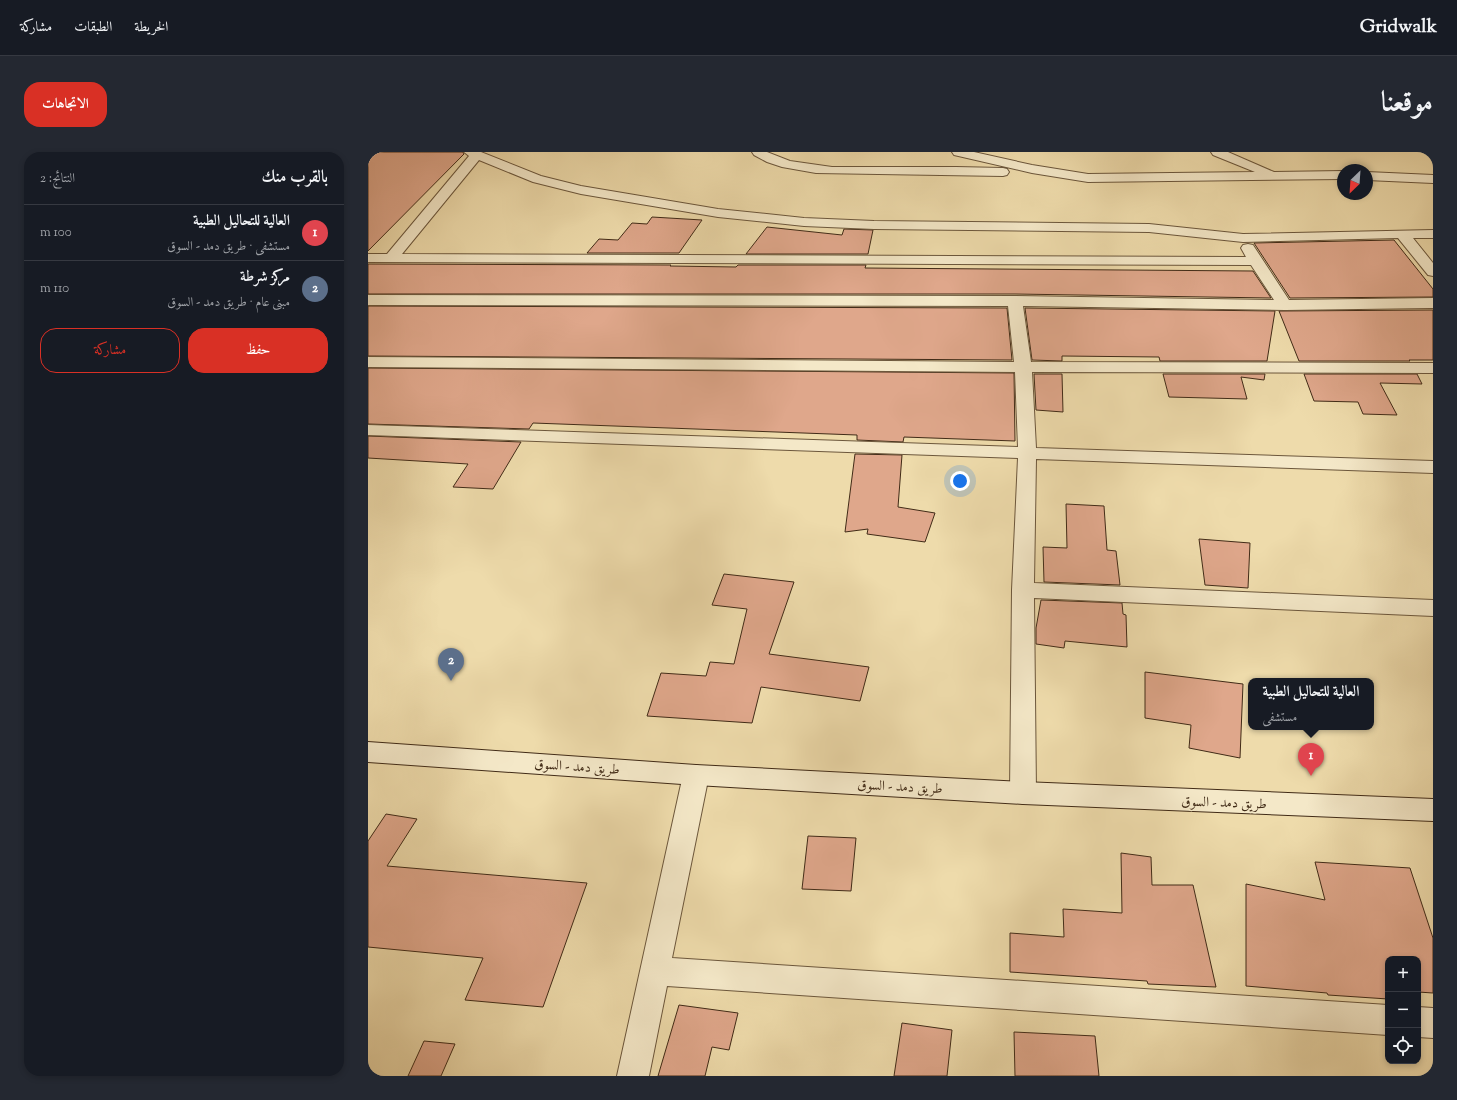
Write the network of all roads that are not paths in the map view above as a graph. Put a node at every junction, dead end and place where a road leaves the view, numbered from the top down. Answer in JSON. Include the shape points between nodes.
{"nodes":[{"id":1,"x":758,"y":152,"type":"edge"},
{"id":2,"x":958,"y":152,"type":"edge"},
{"id":3,"x":1221,"y":152,"type":"edge"},
{"id":4,"x":473,"y":154,"type":"edge"},
{"id":5,"x":1275,"y":176,"type":"junction"},
{"id":6,"x":1337,"y":176,"type":"edge"},
{"id":7,"x":1373,"y":176,"type":"edge"},
{"id":8,"x":1088,"y":178,"type":"junction"},
{"id":9,"x":1433,"y":179,"type":"edge"},
{"id":10,"x":1402,"y":234,"type":"junction"},
{"id":11,"x":1433,"y":234,"type":"edge"},
{"id":12,"x":1243,"y":238,"type":"junction"},
{"id":13,"x":368,"y":258,"type":"edge"},
{"id":14,"x":390,"y":259,"type":"junction"},
{"id":15,"x":1255,"y":261,"type":"junction"},
{"id":16,"x":1433,"y":272,"type":"edge"},
{"id":17,"x":368,"y":300,"type":"edge"},
{"id":18,"x":1015,"y":301,"type":"junction"},
{"id":19,"x":1433,"y":303,"type":"edge"},
{"id":20,"x":1285,"y":304,"type":"junction"},
{"id":21,"x":368,"y":362,"type":"edge"},
{"id":22,"x":1023,"y":367,"type":"junction"},
{"id":23,"x":1433,"y":368,"type":"edge"},
{"id":24,"x":368,"y":430,"type":"edge"},
{"id":25,"x":1027,"y":453,"type":"junction"},
{"id":26,"x":1433,"y":467,"type":"edge"},
{"id":27,"x":1023,"y":590,"type":"junction"},
{"id":28,"x":1433,"y":608,"type":"edge"},
{"id":29,"x":368,"y":752,"type":"edge"},
{"id":30,"x":696,"y":775,"type":"junction"},
{"id":31,"x":1023,"y":793,"type":"junction"},
{"id":32,"x":1433,"y":810,"type":"edge"},
{"id":33,"x":656,"y":971,"type":"junction"},
{"id":34,"x":1385,"y":1020,"type":"edge"},
{"id":35,"x":1421,"y":1022,"type":"edge"},
{"id":36,"x":1433,"y":1023,"type":"edge"},
{"id":37,"x":633,"y":1076,"type":"edge"}],
"edges":[{"from":1,"to":8,"type":"street","via":[[782,164],[816,169],[995,172]]},
{"from":2,"to":8,"type":"street","via":[[1032,169]]},
{"from":3,"to":5,"type":"street"},
{"from":4,"to":12,"type":"street","via":[[537,179],[581,190],[776,220],[874,225],[1149,228]]},
{"from":4,"to":14,"type":"street"},
{"from":5,"to":6,"type":"street"},
{"from":5,"to":8,"type":"street"},
{"from":7,"to":9,"type":"street"},
{"from":10,"to":11,"type":"street"},
{"from":10,"to":12,"type":"street"},
{"from":10,"to":16,"type":"street"},
{"from":12,"to":15,"type":"street"},
{"from":13,"to":14,"type":"street"},
{"from":14,"to":15,"type":"street"},
{"from":15,"to":20,"type":"street"},
{"from":17,"to":18,"type":"street"},
{"from":18,"to":20,"type":"street"},
{"from":18,"to":22,"type":"street"},
{"from":19,"to":20,"type":"street"},
{"from":21,"to":22,"type":"street"},
{"from":22,"to":23,"type":"street"},
{"from":22,"to":25,"type":"street"},
{"from":24,"to":25,"type":"street"},
{"from":25,"to":26,"type":"street"},
{"from":25,"to":27,"type":"street"},
{"from":27,"to":28,"type":"street"},
{"from":27,"to":31,"type":"street"},
{"from":29,"to":30,"type":"street","name":"طريق دمد - السوق"},
{"from":30,"to":31,"type":"street","name":"طريق دمد - السوق"},
{"from":30,"to":33,"type":"street"},
{"from":31,"to":32,"type":"street","name":"طريق دمد - السوق"},
{"from":33,"to":34,"type":"street"},
{"from":33,"to":37,"type":"street"},
{"from":35,"to":36,"type":"street"}]}
